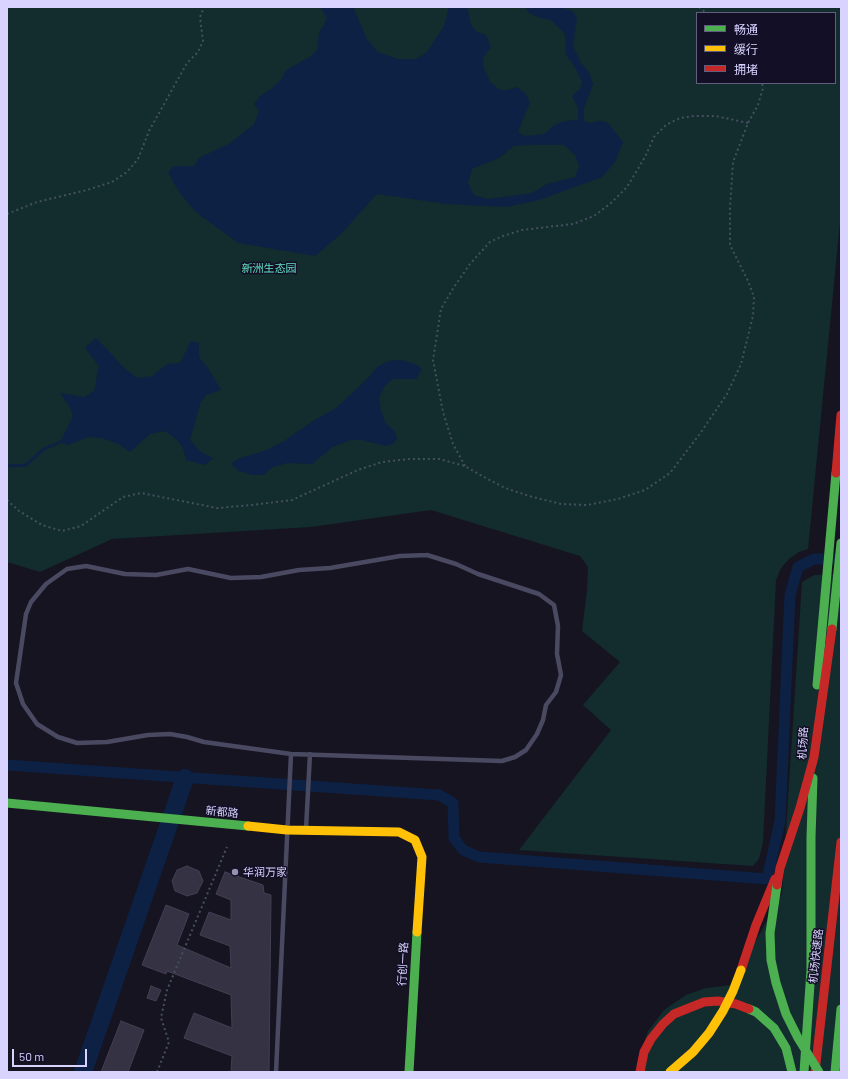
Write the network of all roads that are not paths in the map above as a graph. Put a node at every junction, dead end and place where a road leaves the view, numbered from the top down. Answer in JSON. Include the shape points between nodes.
{"nodes":[{"id":1,"x":841,"y":415,"type":"edge"},
{"id":2,"x":841,"y":543,"type":"edge"},
{"id":3,"x":291,"y":754,"type":"junction"},
{"id":4,"x":310,"y":754,"type":"junction"},
{"id":5,"x":7,"y":803,"type":"edge"},
{"id":6,"x":287,"y":830,"type":"junction"},
{"id":7,"x":306,"y":831,"type":"junction"},
{"id":8,"x":841,"y":842,"type":"edge"},
{"id":9,"x":422,"y":857,"type":"joint"},
{"id":10,"x":780,"y":868,"type":"junction"},
{"id":11,"x":841,"y":1009,"type":"edge"},
{"id":12,"x":276,"y":1072,"type":"edge"},
{"id":13,"x":409,"y":1072,"type":"edge"},
{"id":14,"x":640,"y":1072,"type":"edge"},
{"id":15,"x":670,"y":1072,"type":"edge"},
{"id":16,"x":792,"y":1072,"type":"edge"},
{"id":17,"x":804,"y":1072,"type":"edge"},
{"id":18,"x":815,"y":1072,"type":"edge"},
{"id":19,"x":820,"y":1072,"type":"edge"},
{"id":20,"x":836,"y":1072,"type":"edge"}],
"edges":[{"from":1,"to":17,"type":"main road","name":"机场路","via":[[817,696],[811,837],[811,970]]},
{"from":2,"to":10,"type":"main road","bridge":true,"via":[[814,757]]},
{"from":3,"to":4,"type":"lane"},
{"from":3,"to":4,"type":"lane","via":[[204,742],[170,734],[85,743],[58,737],[37,724],[23,704],[16,683],[26,614],[31,602],[46,584],[67,569],[86,566],[125,574],[156,575],[188,569],[231,578],[261,577],[400,556],[427,556],[539,594],[554,605],[561,674],[556,692],[546,705],[537,734],[526,750],[515,757],[502,760]]},
{"from":3,"to":6,"type":"lane"},
{"from":4,"to":7,"type":"lane"},
{"from":5,"to":6,"type":"main road","name":"新都路"},
{"from":6,"to":7,"type":"main road","name":"新都路"},
{"from":6,"to":12,"type":"lane"},
{"from":7,"to":9,"type":"main road","name":"新都路","via":[[399,832],[415,840]]},
{"from":8,"to":18,"type":"main road","name":"机场快速路"},
{"from":9,"to":13,"type":"main road","name":"行创一路"},
{"from":10,"to":15,"type":"main road","bridge":true,"via":[[723,1011],[693,1052]]},
{"from":10,"to":19,"type":"main road","bridge":true,"via":[[770,933],[771,960],[786,1014]]},
{"from":11,"to":20,"type":"main road"},
{"from":14,"to":16,"type":"main road","via":[[644,1052],[663,1024],[674,1014],[689,1007],[718,1001],[736,1004],[756,1012],[774,1028],[786,1048]]}]}
